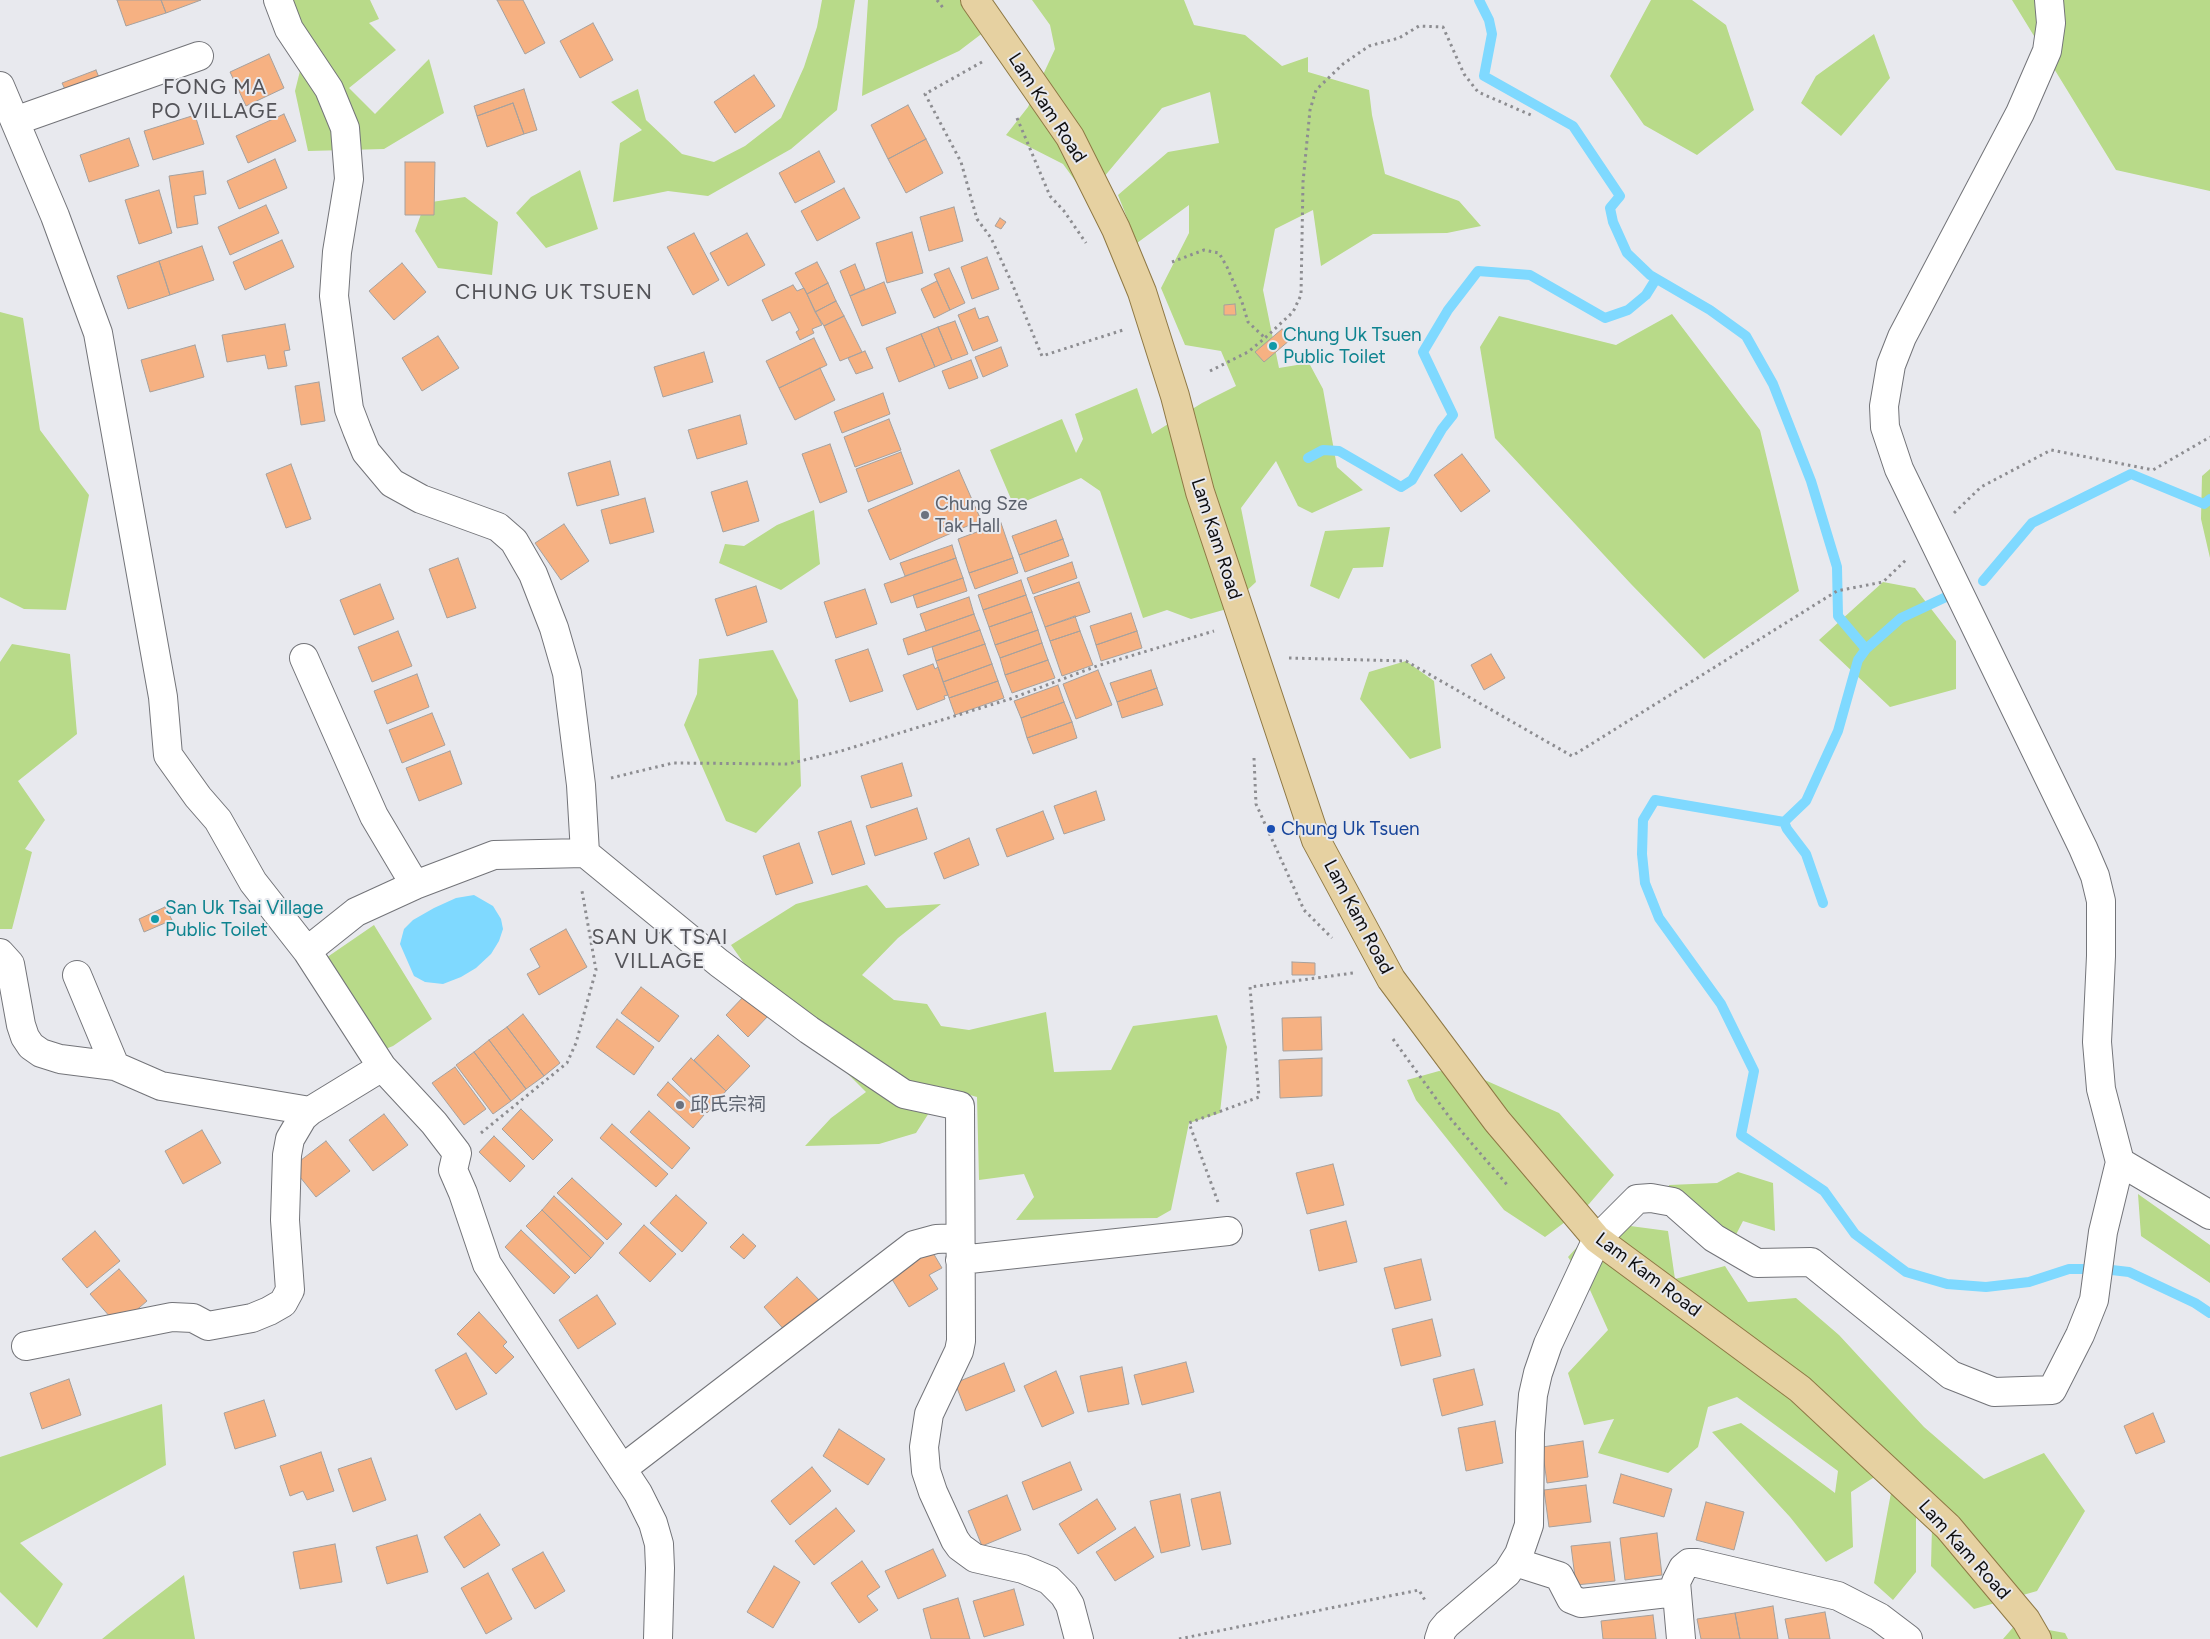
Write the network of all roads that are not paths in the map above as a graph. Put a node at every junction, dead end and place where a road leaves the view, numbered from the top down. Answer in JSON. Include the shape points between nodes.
{"nodes":[{"id":1,"x":278,"y":0,"type":"edge"},
{"id":2,"x":975,"y":0,"type":"edge"},
{"id":3,"x":2048,"y":0,"type":"edge"},
{"id":4,"x":199,"y":56,"type":"dead end"},
{"id":5,"x":0,"y":86,"type":"edge"},
{"id":6,"x":15,"y":121,"type":"junction"},
{"id":7,"x":304,"y":658,"type":"dead end"},
{"id":8,"x":585,"y":853,"type":"junction"},
{"id":9,"x":415,"y":885,"type":"junction"},
{"id":10,"x":307,"y":951,"type":"junction"},
{"id":11,"x":0,"y":954,"type":"edge"},
{"id":12,"x":77,"y":975,"type":"dead end"},
{"id":13,"x":115,"y":1066,"type":"junction"},
{"id":14,"x":382,"y":1067,"type":"junction"},
{"id":15,"x":310,"y":1111,"type":"junction"},
{"id":16,"x":2120,"y":1162,"type":"junction"},
{"id":17,"x":2210,"y":1215,"type":"edge"},
{"id":18,"x":1228,"y":1231,"type":"road end"},
{"id":19,"x":1597,"y":1239,"type":"junction"},
{"id":20,"x":960,"y":1249,"type":"junction"},
{"id":21,"x":26,"y":1346,"type":"dead end"},
{"id":22,"x":622,"y":1469,"type":"junction"},
{"id":23,"x":1515,"y":1562,"type":"junction"},
{"id":24,"x":1676,"y":1592,"type":"junction"},
{"id":25,"x":1440,"y":1635,"type":"edge"},
{"id":26,"x":658,"y":1639,"type":"edge"},
{"id":27,"x":1079,"y":1639,"type":"edge"},
{"id":28,"x":1681,"y":1639,"type":"edge"},
{"id":29,"x":1908,"y":1639,"type":"edge"},
{"id":30,"x":2037,"y":1639,"type":"edge"}],
"edges":[{"from":1,"to":8,"type":"lane","via":[[289,29],[329,89],[345,128],[349,179],[337,252],[334,296],[346,392],[357,430],[366,452],[392,483],[421,499],[498,527],[514,541],[533,574],[567,673],[581,786]]},
{"from":2,"to":19,"type":"main road","name":"Lam Kam Road","via":[[1070,137],[1116,228],[1142,292],[1175,396],[1200,492],[1316,840],[1391,979],[1497,1121]]},
{"from":3,"to":16,"type":"lane","via":[[2051,23],[2047,51],[2020,113],[1902,337],[1891,365],[1884,406],[1885,427],[1900,469],[2095,876],[2102,926],[2097,1042],[2101,1089]]},
{"from":4,"to":6,"type":"lane"},
{"from":5,"to":6,"type":"lane"},
{"from":6,"to":10,"type":"lane","via":[[55,216],[98,333],[163,697],[168,755],[218,820],[253,882]]},
{"from":7,"to":9,"type":"lane","via":[[374,816]]},
{"from":8,"to":9,"type":"lane","via":[[494,854]]},
{"from":8,"to":20,"type":"lane","via":[[719,963],[809,1030],[904,1094],[960,1106]]},
{"from":9,"to":10,"type":"lane","via":[[356,912]]},
{"from":10,"to":14,"type":"lane"},
{"from":11,"to":13,"type":"lane","via":[[10,964],[21,1026],[31,1046],[60,1059]]},
{"from":12,"to":13,"type":"lane"},
{"from":13,"to":15,"type":"lane","via":[[161,1086]]},
{"from":14,"to":15,"type":"lane"},
{"from":14,"to":22,"type":"lane","via":[[457,1153],[453,1170],[487,1264]]},
{"from":15,"to":21,"type":"lane","via":[[295,1128],[287,1155],[285,1220],[290,1290],[283,1303],[252,1318],[208,1326],[193,1318],[172,1317]]},
{"from":16,"to":17,"type":"lane"},
{"from":16,"to":19,"type":"lane","via":[[2103,1232],[2094,1300],[2052,1390],[1994,1392],[1951,1375],[1811,1262],[1758,1263],[1714,1238],[1672,1202],[1636,1199]]},
{"from":18,"to":20,"type":"lane"},
{"from":19,"to":23,"type":"lane","via":[[1548,1344],[1538,1373],[1530,1433],[1530,1525]]},
{"from":19,"to":30,"type":"main road","name":"Lam Kam Road","via":[[1800,1389],[1948,1527],[2026,1620]]},
{"from":20,"to":22,"type":"lane","via":[[936,1239],[914,1245]]},
{"from":20,"to":27,"type":"lane","via":[[961,1341],[928,1414],[924,1447],[928,1478],[960,1547],[976,1558],[1023,1569],[1049,1580],[1070,1605]]},
{"from":22,"to":26,"type":"lane","via":[[653,1523],[659,1544]]},
{"from":23,"to":24,"type":"lane","via":[[1556,1574],[1562,1579],[1571,1599],[1581,1603]]},
{"from":23,"to":25,"type":"lane"},
{"from":24,"to":28,"type":"lane"},
{"from":24,"to":29,"type":"lane","via":[[1676,1582],[1683,1568],[1698,1562],[1838,1596],[1879,1617]]}]}
